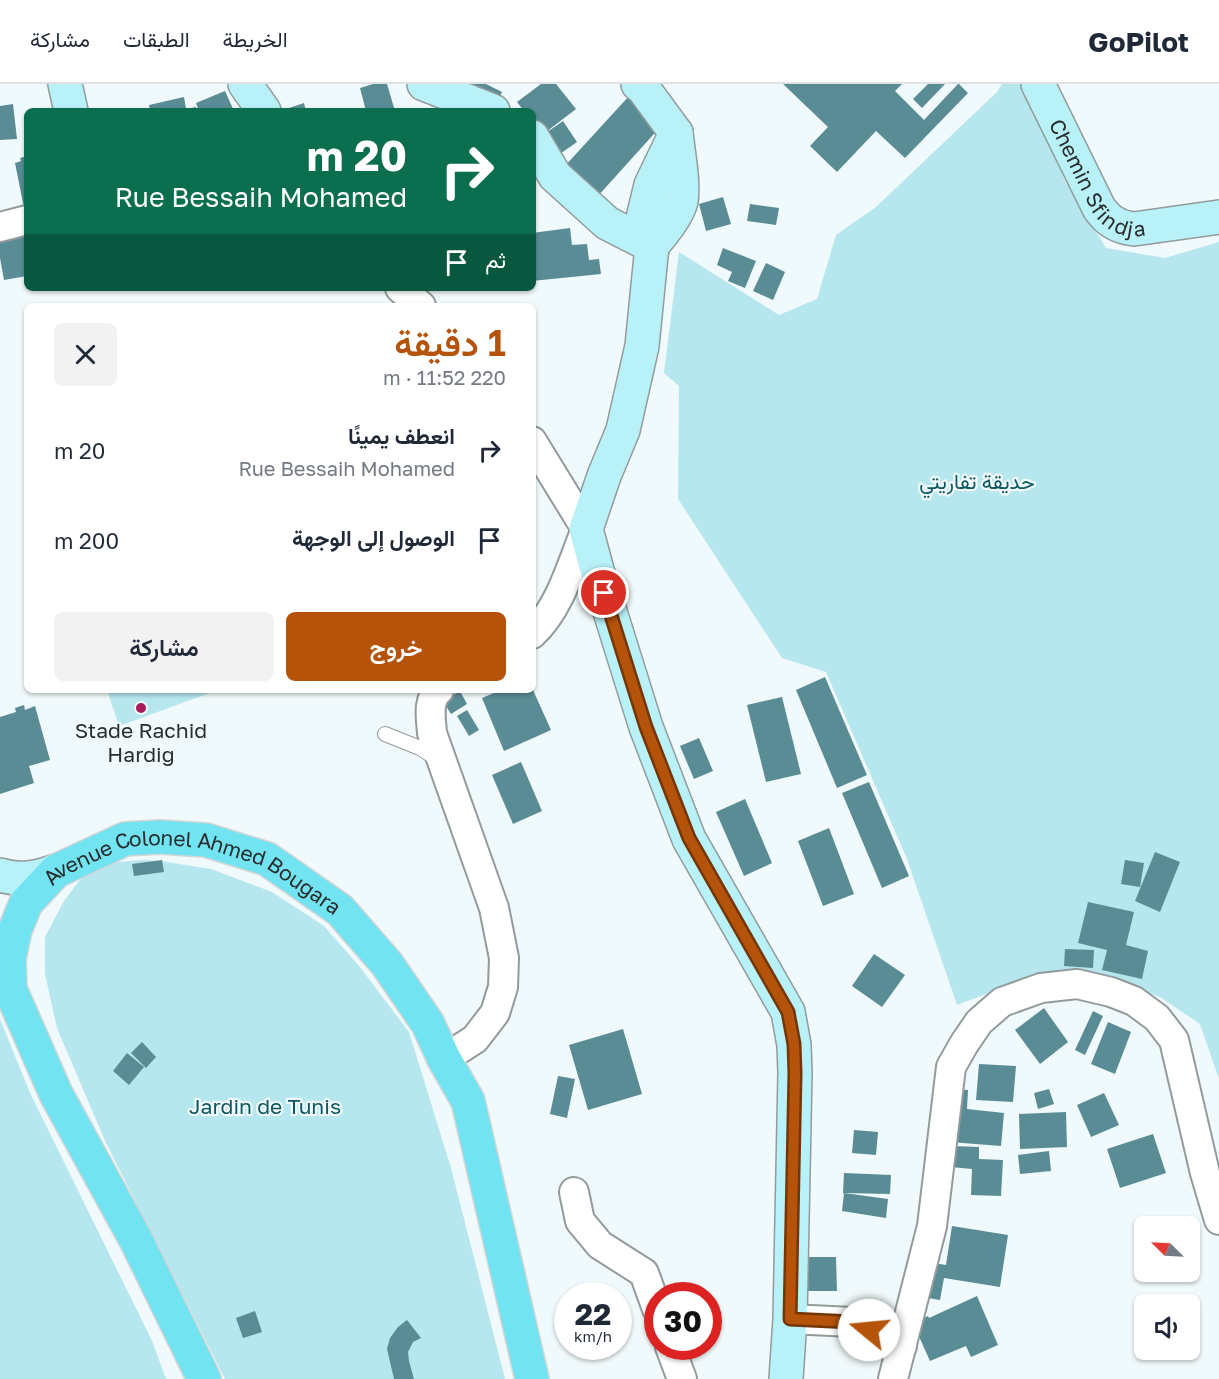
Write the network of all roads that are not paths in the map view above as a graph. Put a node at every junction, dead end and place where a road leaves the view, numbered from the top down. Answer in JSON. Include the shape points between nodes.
{"nodes":[{"id":1,"x":66,"y":84,"type":"edge"},
{"id":2,"x":245,"y":84,"type":"edge"},
{"id":3,"x":424,"y":84,"type":"edge"},
{"id":4,"x":638,"y":84,"type":"edge"},
{"id":5,"x":1038,"y":84,"type":"edge"},
{"id":6,"x":70,"y":108,"type":"edge"},
{"id":7,"x":262,"y":108,"type":"edge"},
{"id":8,"x":485,"y":108,"type":"edge"},
{"id":9,"x":536,"y":144,"type":"edge"},
{"id":10,"x":1219,"y":217,"type":"edge"},
{"id":11,"x":24,"y":221,"type":"edge"},
{"id":12,"x":0,"y":227,"type":"edge"},
{"id":13,"x":652,"y":246,"type":"junction"},
{"id":14,"x":404,"y":291,"type":"edge"},
{"id":15,"x":418,"y":303,"type":"edge"},
{"id":16,"x":536,"y":448,"type":"edge"},
{"id":17,"x":586,"y":529,"type":"junction"},
{"id":18,"x":536,"y":631,"type":"edge"},
{"id":19,"x":435,"y":693,"type":"edge"},
{"id":20,"x":385,"y":734,"type":"dead end"},
{"id":21,"x":443,"y":762,"type":"junction"},
{"id":22,"x":56,"y":871,"type":"junction"},
{"id":23,"x":0,"y":875,"type":"edge"},
{"id":24,"x":5,"y":976,"type":"edge"},
{"id":25,"x":444,"y":1059,"type":"junction"},
{"id":26,"x":574,"y":1192,"type":"dead end"},
{"id":27,"x":1219,"y":1220,"type":"edge"},
{"id":28,"x":647,"y":1282,"type":"edge"},
{"id":29,"x":790,"y":1319,"type":"junction"},
{"id":30,"x":902,"y":1346,"type":"junction"},
{"id":31,"x":675,"y":1360,"type":"edge"},
{"id":32,"x":204,"y":1379,"type":"edge"},
{"id":33,"x":532,"y":1379,"type":"edge"},
{"id":34,"x":682,"y":1379,"type":"edge"},
{"id":35,"x":786,"y":1379,"type":"edge"},
{"id":36,"x":893,"y":1379,"type":"edge"}],
"edges":[{"from":1,"to":6,"type":"street"},
{"from":2,"to":7,"type":"street"},
{"from":3,"to":8,"type":"street"},
{"from":4,"to":13,"type":"street","via":[[676,134],[651,185],[643,218]]},
{"from":5,"to":10,"type":"street","name":"Chemin Sfindja","via":[[1099,208],[1110,220],[1134,229]]},
{"from":9,"to":13,"type":"street","via":[[555,176],[607,223]]},
{"from":11,"to":12,"type":"street"},
{"from":13,"to":17,"type":"street","via":[[642,346],[623,429]]},
{"from":14,"to":15,"type":"street"},
{"from":16,"to":17,"type":"street"},
{"from":17,"to":18,"type":"street","via":[[558,599]]},
{"from":17,"to":29,"type":"street","via":[[646,727],[689,838],[788,1012],[795,1073]]},
{"from":19,"to":21,"type":"street","via":[[430,710],[432,733]]},
{"from":20,"to":21,"type":"lane"},
{"from":21,"to":25,"type":"street","via":[[494,908],[504,958],[503,987],[495,1013],[475,1039]]},
{"from":22,"to":23,"type":"street","via":[[26,879]]},
{"from":22,"to":24,"type":"main road","name":"Avenue Colonel Ahmed Bougara","via":[[26,903],[15,930]]},
{"from":22,"to":25,"type":"main road","name":"Avenue Colonel Ahmed Bougara","via":[[125,839],[160,837],[206,840],[267,859],[340,910],[387,964],[428,1024]]},
{"from":24,"to":32,"type":"main road","name":"Avenue Colonel Ahmed Bougara","via":[[56,1094],[136,1240]]},
{"from":25,"to":33,"type":"main road","name":"Avenue Colonel Ahmed Bougara","via":[[468,1101]]},
{"from":26,"to":28,"type":"street","via":[[580,1221],[600,1245],[644,1273]]},
{"from":27,"to":30,"type":"street","via":[[1174,1040],[1157,1018],[1134,1001],[1077,984],[1041,988],[1002,1002],[979,1022],[951,1067],[932,1226]]},
{"from":29,"to":30,"type":"street","via":[[852,1322]]},
{"from":29,"to":35,"type":"street"},
{"from":30,"to":36,"type":"street"},
{"from":31,"to":34,"type":"street"}]}
